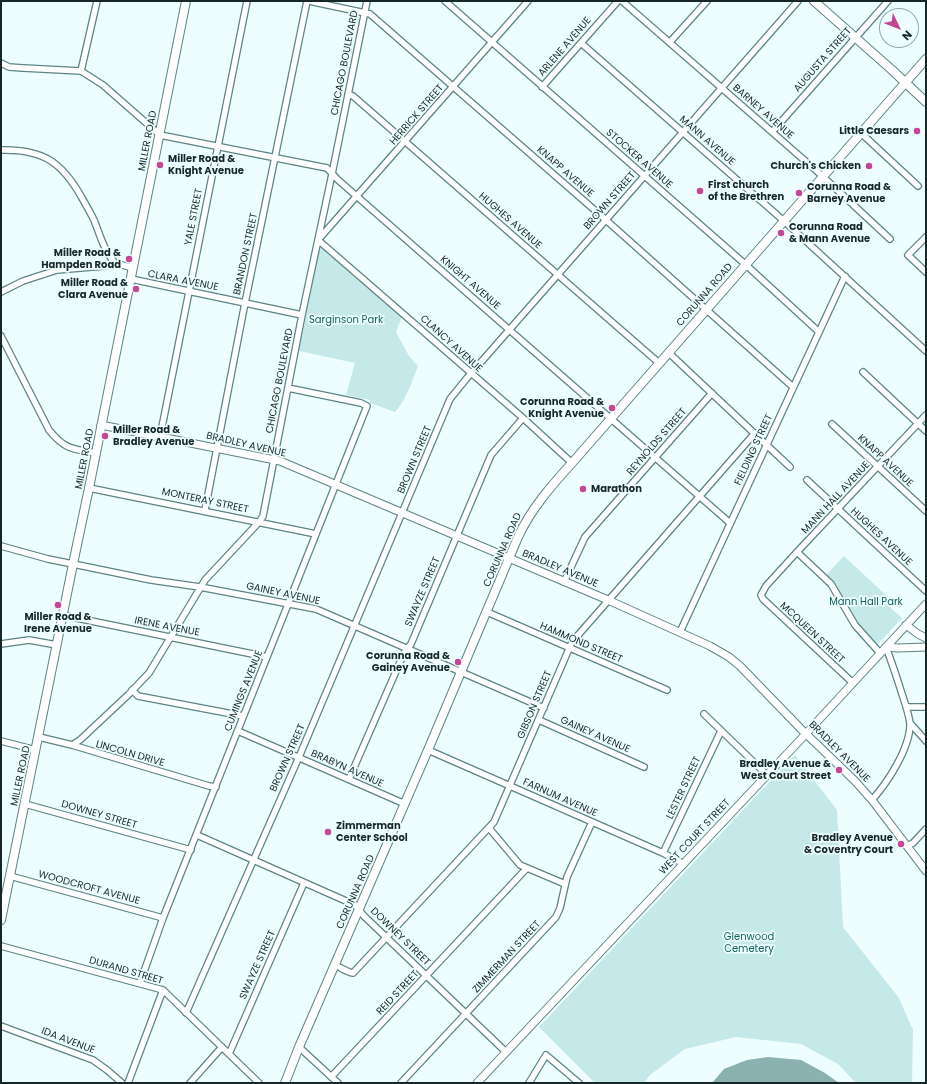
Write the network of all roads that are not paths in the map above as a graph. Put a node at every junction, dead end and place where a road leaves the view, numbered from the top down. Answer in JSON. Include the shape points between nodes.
{"nodes":[{"id":1,"x":97,"y":1,"type":"edge"},
{"id":2,"x":186,"y":1,"type":"edge"},
{"id":3,"x":247,"y":1,"type":"edge"},
{"id":4,"x":308,"y":1,"type":"edge"},
{"id":5,"x":367,"y":1,"type":"edge"},
{"id":6,"x":445,"y":1,"type":"edge"},
{"id":7,"x":528,"y":1,"type":"edge"},
{"id":8,"x":618,"y":1,"type":"edge"},
{"id":9,"x":622,"y":1,"type":"edge"},
{"id":10,"x":707,"y":1,"type":"edge"},
{"id":11,"x":798,"y":1,"type":"edge"},
{"id":12,"x":814,"y":1,"type":"edge"},
{"id":13,"x":888,"y":1,"type":"edge"},
{"id":14,"x":364,"y":12,"type":"junction"},
{"id":15,"x":855,"y":38,"type":"junction"},
{"id":16,"x":492,"y":42,"type":"junction"},
{"id":17,"x":670,"y":42,"type":"junction"},
{"id":18,"x":581,"y":43,"type":"junction"},
{"id":19,"x":926,"y":59,"type":"edge"},
{"id":20,"x":1,"y":63,"type":"edge"},
{"id":21,"x":81,"y":71,"type":"junction"},
{"id":22,"x":906,"y":83,"type":"junction"},
{"id":23,"x":453,"y":86,"type":"junction"},
{"id":24,"x":542,"y":87,"type":"junction"},
{"id":25,"x":722,"y":88,"type":"junction"},
{"id":26,"x":348,"y":94,"type":"junction"},
{"id":27,"x":926,"y":102,"type":"edge"},
{"id":28,"x":683,"y":132,"type":"junction"},
{"id":29,"x":772,"y":132,"type":"junction"},
{"id":30,"x":861,"y":133,"type":"junction"},
{"id":31,"x":160,"y":135,"type":"junction"},
{"id":32,"x":405,"y":141,"type":"junction"},
{"id":33,"x":218,"y":146,"type":"junction"},
{"id":34,"x":1,"y":150,"type":"edge"},
{"id":35,"x":275,"y":158,"type":"junction"},
{"id":36,"x":332,"y":174,"type":"junction"},
{"id":37,"x":645,"y":176,"type":"junction"},
{"id":38,"x":823,"y":177,"type":"junction"},
{"id":39,"x":918,"y":186,"type":"dead end"},
{"id":40,"x":357,"y":196,"type":"junction"},
{"id":41,"x":606,"y":220,"type":"junction"},
{"id":42,"x":784,"y":221,"type":"junction"},
{"id":43,"x":926,"y":237,"type":"edge"},
{"id":44,"x":890,"y":239,"type":"dead end"},
{"id":45,"x":318,"y":240,"type":"junction"},
{"id":46,"x":115,"y":263,"type":"junction"},
{"id":47,"x":745,"y":264,"type":"junction"},
{"id":48,"x":133,"y":268,"type":"junction"},
{"id":49,"x":926,"y":272,"type":"edge"},
{"id":50,"x":557,"y":274,"type":"junction"},
{"id":51,"x":845,"y":276,"type":"junction"},
{"id":52,"x":131,"y":279,"type":"junction"},
{"id":53,"x":1,"y":292,"type":"edge"},
{"id":54,"x":188,"y":292,"type":"junction"},
{"id":55,"x":246,"y":303,"type":"junction"},
{"id":56,"x":707,"y":309,"type":"junction"},
{"id":57,"x":302,"y":315,"type":"junction"},
{"id":58,"x":510,"y":330,"type":"junction"},
{"id":59,"x":819,"y":332,"type":"junction"},
{"id":60,"x":1,"y":336,"type":"edge"},
{"id":61,"x":926,"y":351,"type":"edge"},
{"id":62,"x":669,"y":353,"type":"junction"},
{"id":63,"x":659,"y":363,"type":"junction"},
{"id":64,"x":863,"y":372,"type":"dead end"},
{"id":65,"x":471,"y":374,"type":"junction"},
{"id":66,"x":793,"y":387,"type":"junction"},
{"id":67,"x":288,"y":388,"type":"junction"},
{"id":68,"x":712,"y":393,"type":"junction"},
{"id":69,"x":926,"y":415,"type":"edge"},
{"id":70,"x":522,"y":418,"type":"junction"},
{"id":71,"x":611,"y":418,"type":"junction"},
{"id":72,"x":918,"y":423,"type":"junction"},
{"id":73,"x":832,"y":424,"type":"dead end"},
{"id":74,"x":101,"y":425,"type":"junction"},
{"id":75,"x":926,"y":430,"type":"edge"},
{"id":76,"x":755,"y":433,"type":"junction"},
{"id":77,"x":160,"y":437,"type":"junction"},
{"id":78,"x":767,"y":444,"type":"junction"},
{"id":79,"x":217,"y":448,"type":"junction"},
{"id":80,"x":96,"y":453,"type":"junction"},
{"id":81,"x":656,"y":457,"type":"junction"},
{"id":82,"x":274,"y":460,"type":"junction"},
{"id":83,"x":572,"y":463,"type":"junction"},
{"id":84,"x":878,"y":466,"type":"junction"},
{"id":85,"x":790,"y":467,"type":"dead end"},
{"id":86,"x":807,"y":480,"type":"dead end"},
{"id":87,"x":336,"y":484,"type":"junction"},
{"id":88,"x":89,"y":488,"type":"junction"},
{"id":89,"x":700,"y":496,"type":"junction"},
{"id":90,"x":205,"y":510,"type":"junction"},
{"id":91,"x":838,"y":510,"type":"junction"},
{"id":92,"x":926,"y":511,"type":"edge"},
{"id":93,"x":403,"y":513,"type":"junction"},
{"id":94,"x":260,"y":522,"type":"junction"},
{"id":95,"x":730,"y":523,"type":"junction"},
{"id":96,"x":316,"y":534,"type":"junction"},
{"id":97,"x":457,"y":536,"type":"junction"},
{"id":98,"x":1,"y":546,"type":"edge"},
{"id":99,"x":798,"y":552,"type":"junction"},
{"id":100,"x":509,"y":558,"type":"junction"},
{"id":101,"x":73,"y":564,"type":"junction"},
{"id":102,"x":564,"y":582,"type":"junction"},
{"id":103,"x":200,"y":587,"type":"junction"},
{"id":104,"x":926,"y":591,"type":"edge"},
{"id":105,"x":761,"y":595,"type":"joint"},
{"id":106,"x":608,"y":600,"type":"junction"},
{"id":107,"x":288,"y":604,"type":"junction"},
{"id":108,"x":926,"y":604,"type":"edge"},
{"id":109,"x":487,"y":612,"type":"junction"},
{"id":110,"x":62,"y":616,"type":"junction"},
{"id":111,"x":906,"y":625,"type":"junction"},
{"id":112,"x":355,"y":626,"type":"junction"},
{"id":113,"x":680,"y":632,"type":"junction"},
{"id":114,"x":170,"y":637,"type":"junction"},
{"id":115,"x":926,"y":638,"type":"edge"},
{"id":116,"x":1,"y":644,"type":"edge"},
{"id":117,"x":57,"y":645,"type":"junction"},
{"id":118,"x":886,"y":647,"type":"junction"},
{"id":119,"x":926,"y":647,"type":"edge"},
{"id":120,"x":408,"y":648,"type":"junction"},
{"id":121,"x":569,"y":648,"type":"junction"},
{"id":122,"x":880,"y":653,"type":"junction"},
{"id":123,"x":267,"y":657,"type":"junction"},
{"id":124,"x":461,"y":672,"type":"junction"},
{"id":125,"x":853,"y":683,"type":"junction"},
{"id":126,"x":132,"y":690,"type":"junction"},
{"id":127,"x":667,"y":690,"type":"dead end"},
{"id":128,"x":906,"y":707,"type":"junction"},
{"id":129,"x":926,"y":707,"type":"edge"},
{"id":130,"x":544,"y":708,"type":"junction"},
{"id":131,"x":704,"y":714,"type":"dead end"},
{"id":132,"x":243,"y":716,"type":"junction"},
{"id":133,"x":539,"y":720,"type":"junction"},
{"id":134,"x":910,"y":724,"type":"junction"},
{"id":135,"x":238,"y":731,"type":"junction"},
{"id":136,"x":721,"y":731,"type":"junction"},
{"id":137,"x":806,"y":734,"type":"junction"},
{"id":138,"x":39,"y":737,"type":"junction"},
{"id":139,"x":1,"y":741,"type":"edge"},
{"id":140,"x":926,"y":741,"type":"edge"},
{"id":141,"x":72,"y":746,"type":"junction"},
{"id":142,"x":36,"y":750,"type":"junction"},
{"id":143,"x":428,"y":750,"type":"junction"},
{"id":144,"x":299,"y":757,"type":"junction"},
{"id":145,"x":644,"y":767,"type":"dead end"},
{"id":146,"x":767,"y":775,"type":"junction"},
{"id":147,"x":349,"y":779,"type":"junction"},
{"id":148,"x":510,"y":786,"type":"junction"},
{"id":149,"x":216,"y":787,"type":"junction"},
{"id":150,"x":872,"y":800,"type":"junction"},
{"id":151,"x":25,"y":804,"type":"junction"},
{"id":152,"x":405,"y":804,"type":"junction"},
{"id":153,"x":592,"y":822,"type":"junction"},
{"id":154,"x":489,"y":828,"type":"junction"},
{"id":155,"x":926,"y":829,"type":"edge"},
{"id":156,"x":197,"y":835,"type":"junction"},
{"id":157,"x":907,"y":846,"type":"junction"},
{"id":158,"x":190,"y":850,"type":"junction"},
{"id":159,"x":663,"y":853,"type":"junction"},
{"id":160,"x":253,"y":860,"type":"junction"},
{"id":161,"x":684,"y":864,"type":"junction"},
{"id":162,"x":527,"y":868,"type":"junction"},
{"id":163,"x":926,"y":871,"type":"edge"},
{"id":164,"x":10,"y":876,"type":"junction"},
{"id":165,"x":304,"y":883,"type":"junction"},
{"id":166,"x":565,"y":884,"type":"junction"},
{"id":167,"x":359,"y":910,"type":"junction"},
{"id":168,"x":164,"y":918,"type":"junction"},
{"id":169,"x":1,"y":920,"type":"edge"},
{"id":170,"x":387,"y":937,"type":"junction"},
{"id":171,"x":1,"y":946,"type":"edge"},
{"id":172,"x":335,"y":965,"type":"junction"},
{"id":173,"x":426,"y":975,"type":"junction"},
{"id":174,"x":140,"y":983,"type":"junction"},
{"id":175,"x":163,"y":990,"type":"junction"},
{"id":176,"x":186,"y":1013,"type":"junction"},
{"id":177,"x":466,"y":1013,"type":"junction"},
{"id":178,"x":1,"y":1026,"type":"edge"},
{"id":179,"x":299,"y":1046,"type":"junction"},
{"id":180,"x":222,"y":1048,"type":"junction"},
{"id":181,"x":506,"y":1052,"type":"junction"},
{"id":182,"x":229,"y":1054,"type":"junction"},
{"id":183,"x":331,"y":1077,"type":"junction"},
{"id":184,"x":122,"y":1083,"type":"edge"},
{"id":185,"x":128,"y":1083,"type":"edge"},
{"id":186,"x":190,"y":1083,"type":"edge"},
{"id":187,"x":259,"y":1083,"type":"edge"},
{"id":188,"x":285,"y":1083,"type":"edge"},
{"id":189,"x":338,"y":1083,"type":"edge"},
{"id":190,"x":401,"y":1083,"type":"edge"},
{"id":191,"x":476,"y":1083,"type":"edge"},
{"id":192,"x":529,"y":1083,"type":"edge"},
{"id":193,"x":579,"y":1083,"type":"edge"}],
"edges":[{"from":1,"to":21,"type":"street"},
{"from":2,"to":31,"type":"main road","name":"MILLER ROAD"},
{"from":3,"to":33,"type":"street","name":"YALE STREET"},
{"from":4,"to":14,"type":"street","name":"KNAPP AVENUE"},
{"from":4,"to":35,"type":"street","name":"BRANDON STREET"},
{"from":5,"to":14,"type":"street","name":"CHICAGO BOULEVARD"},
{"from":6,"to":16,"type":"street","name":"STOCKER AVENUE"},
{"from":7,"to":16,"type":"street","name":"HERRICK STREET"},
{"from":8,"to":18,"type":"street","name":"ARLENE AVENUE"},
{"from":9,"to":17,"type":"street","name":"BARNEY AVENUE"},
{"from":10,"to":17,"type":"street"},
{"from":11,"to":25,"type":"street","name":"BROWN STREET"},
{"from":12,"to":15,"type":"main road"},
{"from":13,"to":15,"type":"street","name":"AUGUSTA STREET"},
{"from":14,"to":23,"type":"street","name":"KNAPP AVENUE","via":[[370,14]]},
{"from":14,"to":26,"type":"street","name":"CHICAGO BOULEVARD"},
{"from":15,"to":22,"type":"main road"},
{"from":15,"to":29,"type":"street","name":"AUGUSTA STREET"},
{"from":16,"to":23,"type":"street","name":"HERRICK STREET"},
{"from":16,"to":24,"type":"street","name":"STOCKER AVENUE"},
{"from":17,"to":25,"type":"street","name":"BARNEY AVENUE"},
{"from":18,"to":24,"type":"street","name":"ARLENE AVENUE"},
{"from":18,"to":28,"type":"street","name":"MANN AVENUE"},
{"from":19,"to":22,"type":"main road","name":"CORUNNA ROAD"},
{"from":20,"to":21,"type":"street","via":[[16,68]]},
{"from":21,"to":31,"type":"street","via":[[103,85]]},
{"from":22,"to":27,"type":"main road"},
{"from":22,"to":30,"type":"main road","name":"CORUNNA ROAD"},
{"from":23,"to":32,"type":"street","name":"HERRICK STREET"},
{"from":23,"to":41,"type":"street","name":"KNAPP AVENUE"},
{"from":24,"to":37,"type":"street","name":"STOCKER AVENUE"},
{"from":25,"to":28,"type":"street","name":"BROWN STREET"},
{"from":25,"to":29,"type":"street","name":"BARNEY AVENUE"},
{"from":26,"to":32,"type":"street","name":"HUGHES AVENUE"},
{"from":26,"to":36,"type":"street","name":"CHICAGO BOULEVARD"},
{"from":28,"to":37,"type":"street","name":"BROWN STREET"},
{"from":28,"to":42,"type":"street","name":"MANN AVENUE"},
{"from":29,"to":38,"type":"street","name":"BARNEY AVENUE"},
{"from":30,"to":38,"type":"main road","name":"CORUNNA ROAD"},
{"from":30,"to":39,"type":"street"},
{"from":31,"to":33,"type":"street","name":"KNIGHT AVENUE"},
{"from":31,"to":48,"type":"main road","name":"MILLER ROAD"},
{"from":32,"to":40,"type":"street","name":"HERRICK STREET"},
{"from":32,"to":50,"type":"street","name":"HUGHES AVENUE"},
{"from":33,"to":35,"type":"street","name":"KNIGHT AVENUE"},
{"from":33,"to":54,"type":"street","name":"YALE STREET"},
{"from":34,"to":46,"type":"street","via":[[36,154],[58,165],[78,190],[108,256]]},
{"from":35,"to":36,"type":"street","name":"KNIGHT AVENUE","via":[[327,168]]},
{"from":35,"to":55,"type":"street","name":"BRANDON STREET"},
{"from":36,"to":40,"type":"street","name":"KNIGHT AVENUE"},
{"from":36,"to":45,"type":"street","name":"CHICAGO BOULEVARD"},
{"from":37,"to":41,"type":"street","name":"BROWN STREET"},
{"from":37,"to":47,"type":"street","name":"STOCKER AVENUE"},
{"from":38,"to":42,"type":"main road","name":"CORUNNA ROAD"},
{"from":38,"to":44,"type":"street","name":"BARNEY AVENUE"},
{"from":40,"to":45,"type":"street","name":"HERRICK STREET"},
{"from":40,"to":58,"type":"street","name":"KNIGHT AVENUE"},
{"from":41,"to":50,"type":"street","name":"BROWN STREET"},
{"from":41,"to":56,"type":"street","name":"KNAPP AVENUE"},
{"from":42,"to":47,"type":"main road","name":"CORUNNA ROAD"},
{"from":42,"to":51,"type":"street","name":"MANN AVENUE"},
{"from":43,"to":49,"type":"street","via":[[908,255]]},
{"from":45,"to":57,"type":"street","name":"CHICAGO BOULEVARD"},
{"from":45,"to":65,"type":"street","name":"CLANCY AVENUE"},
{"from":46,"to":48,"type":"street"},
{"from":46,"to":53,"type":"street","via":[[57,270],[23,281]]},
{"from":47,"to":56,"type":"main road","name":"CORUNNA ROAD"},
{"from":47,"to":59,"type":"street","name":"STOCKER AVENUE"},
{"from":48,"to":52,"type":"main road","name":"MILLER ROAD"},
{"from":50,"to":58,"type":"street","name":"BROWN STREET"},
{"from":50,"to":63,"type":"street","name":"HUGHES AVENUE"},
{"from":51,"to":59,"type":"street","name":"FIELDING STREET"},
{"from":51,"to":61,"type":"street","name":"MANN AVENUE"},
{"from":52,"to":54,"type":"street","name":"CLARA AVENUE"},
{"from":52,"to":74,"type":"main road","name":"MILLER ROAD"},
{"from":54,"to":55,"type":"street","name":"CLARA AVENUE"},
{"from":54,"to":77,"type":"street","name":"YALE STREET"},
{"from":55,"to":57,"type":"street","name":"CLARA AVENUE"},
{"from":55,"to":79,"type":"street","name":"BRANDON STREET"},
{"from":56,"to":62,"type":"main road","name":"CORUNNA ROAD"},
{"from":56,"to":66,"type":"street","name":"KNAPP AVENUE"},
{"from":57,"to":67,"type":"street","name":"CHICAGO BOULEVARD"},
{"from":58,"to":65,"type":"street","name":"BROWN STREET"},
{"from":58,"to":71,"type":"street","name":"KNIGHT AVENUE"},
{"from":59,"to":66,"type":"street","name":"FIELDING STREET"},
{"from":60,"to":80,"type":"street","via":[[49,430],[58,441],[74,450]]},
{"from":62,"to":63,"type":"main road","name":"CORUNNA ROAD"},
{"from":62,"to":68,"type":"street"},
{"from":63,"to":71,"type":"main road","name":"CORUNNA ROAD"},
{"from":64,"to":72,"type":"street"},
{"from":65,"to":70,"type":"street","name":"CLANCY AVENUE"},
{"from":65,"to":93,"type":"street","name":"BROWN STREET","via":[[450,399]]},
{"from":66,"to":78,"type":"street","name":"FIELDING STREET"},
{"from":67,"to":82,"type":"street","name":"CHICAGO BOULEVARD"},
{"from":67,"to":87,"type":"street","name":"CUMINGS AVENUE","via":[[367,406]]},
{"from":68,"to":76,"type":"street"},
{"from":68,"to":81,"type":"street","name":"REYNOLDS STREET"},
{"from":69,"to":72,"type":"street","name":"MANN HALL AVENUE"},
{"from":70,"to":83,"type":"street","name":"CLANCY AVENUE"},
{"from":70,"to":97,"type":"street","name":"SWAYZE STREET","via":[[491,455]]},
{"from":71,"to":81,"type":"street","name":"KNIGHT AVENUE"},
{"from":71,"to":83,"type":"main road","name":"CORUNNA ROAD"},
{"from":72,"to":75,"type":"street"},
{"from":72,"to":84,"type":"street","name":"MANN HALL AVENUE"},
{"from":73,"to":84,"type":"street","name":"KNAPP AVENUE"},
{"from":74,"to":77,"type":"street","name":"BRADLEY AVENUE"},
{"from":74,"to":80,"type":"main road","name":"MILLER ROAD"},
{"from":76,"to":78,"type":"street"},
{"from":76,"to":89,"type":"street","name":"GIBSON STREET"},
{"from":77,"to":79,"type":"street","name":"BRADLEY AVENUE"},
{"from":78,"to":85,"type":"street"},
{"from":78,"to":95,"type":"street","name":"FIELDING STREET"},
{"from":79,"to":82,"type":"street","name":"BRADLEY AVENUE"},
{"from":79,"to":90,"type":"street","name":"BRANDON STREET"},
{"from":80,"to":88,"type":"main road","name":"MILLER ROAD"},
{"from":81,"to":89,"type":"street","name":"KNIGHT AVENUE"},
{"from":81,"to":102,"type":"street","name":"REYNOLDS STREET","via":[[585,538]]},
{"from":82,"to":87,"type":"street","name":"BRADLEY AVENUE"},
{"from":82,"to":94,"type":"street","name":"CHICAGO BOULEVARD"},
{"from":83,"to":100,"type":"main road","name":"CORUNNA ROAD","via":[[535,506]]},
{"from":84,"to":91,"type":"street","name":"MANN HALL AVENUE"},
{"from":84,"to":92,"type":"street","name":"KNAPP AVENUE"},
{"from":86,"to":91,"type":"street","name":"HUGHES AVENUE"},
{"from":87,"to":93,"type":"street","name":"BRADLEY AVENUE"},
{"from":87,"to":96,"type":"street","name":"CUMINGS AVENUE"},
{"from":88,"to":90,"type":"street","name":"MONTERAY STREET"},
{"from":88,"to":101,"type":"main road","name":"MILLER ROAD"},
{"from":89,"to":95,"type":"street","name":"KNIGHT AVENUE"},
{"from":89,"to":106,"type":"street","name":"GIBSON STREET"},
{"from":90,"to":94,"type":"street","name":"MONTERAY STREET"},
{"from":91,"to":99,"type":"street","name":"MANN HALL AVENUE"},
{"from":91,"to":104,"type":"street","name":"HUGHES AVENUE"},
{"from":93,"to":97,"type":"street","name":"BRADLEY AVENUE"},
{"from":93,"to":112,"type":"street","name":"BROWN STREET"},
{"from":94,"to":96,"type":"street","name":"MONTERAY STREET"},
{"from":94,"to":103,"type":"street","name":"CHICAGO BOULEVARD"},
{"from":95,"to":113,"type":"street","name":"FIELDING STREET"},
{"from":96,"to":107,"type":"street","name":"CUMINGS AVENUE"},
{"from":97,"to":100,"type":"street","name":"BRADLEY AVENUE"},
{"from":97,"to":120,"type":"street","name":"SWAYZE STREET"},
{"from":98,"to":101,"type":"street","name":"GAINEY AVENUE"},
{"from":99,"to":105,"type":"street","name":"MANN HALL AVENUE","via":[[766,586]]},
{"from":99,"to":122,"type":"street","via":[[831,584],[855,626]]},
{"from":100,"to":102,"type":"street","name":"BRADLEY AVENUE"},
{"from":100,"to":109,"type":"main road","name":"CORUNNA ROAD"},
{"from":101,"to":103,"type":"street","name":"GAINEY AVENUE"},
{"from":101,"to":110,"type":"main road","name":"MILLER ROAD"},
{"from":102,"to":106,"type":"street","name":"BRADLEY AVENUE"},
{"from":103,"to":107,"type":"street","name":"GAINEY AVENUE"},
{"from":103,"to":114,"type":"street","name":"CHICAGO BOULEVARD"},
{"from":105,"to":125,"type":"street","name":"MCQUEEN STREET"},
{"from":106,"to":113,"type":"street","name":"BRADLEY AVENUE"},
{"from":106,"to":121,"type":"street","name":"GIBSON STREET"},
{"from":107,"to":112,"type":"street","name":"GAINEY AVENUE","via":[[316,609]]},
{"from":107,"to":123,"type":"street","name":"CUMINGS AVENUE"},
{"from":108,"to":111,"type":"street","name":"WEST COURT STREET"},
{"from":109,"to":121,"type":"street","name":"HAMMOND STREET"},
{"from":109,"to":124,"type":"main road","name":"CORUNNA ROAD"},
{"from":110,"to":114,"type":"street","name":"IRENE AVENUE"},
{"from":110,"to":117,"type":"main road","name":"MILLER ROAD"},
{"from":111,"to":115,"type":"street"},
{"from":111,"to":118,"type":"street","name":"WEST COURT STREET"},
{"from":112,"to":120,"type":"street","name":"GAINEY AVENUE"},
{"from":112,"to":144,"type":"street","name":"BROWN STREET"},
{"from":113,"to":137,"type":"street","name":"BRADLEY AVENUE","via":[[729,657]]},
{"from":114,"to":123,"type":"street","name":"IRENE AVENUE"},
{"from":114,"to":126,"type":"street","name":"CHICAGO BOULEVARD","via":[[149,673]]},
{"from":116,"to":117,"type":"street","via":[[29,640]]},
{"from":117,"to":138,"type":"main road","name":"MILLER ROAD"},
{"from":118,"to":119,"type":"street"},
{"from":118,"to":122,"type":"street","name":"WEST COURT STREET"},
{"from":118,"to":128,"type":"street"},
{"from":120,"to":124,"type":"street","name":"GAINEY AVENUE"},
{"from":120,"to":147,"type":"street","name":"SWAYZE STREET"},
{"from":121,"to":127,"type":"street","name":"HAMMOND STREET"},
{"from":121,"to":130,"type":"street","name":"GIBSON STREET"},
{"from":122,"to":125,"type":"street","name":"WEST COURT STREET"},
{"from":123,"to":132,"type":"street","name":"CUMINGS AVENUE"},
{"from":124,"to":130,"type":"street","name":"GAINEY AVENUE"},
{"from":124,"to":143,"type":"main road","name":"CORUNNA ROAD"},
{"from":125,"to":137,"type":"street","name":"WEST COURT STREET"},
{"from":126,"to":132,"type":"street","via":[[138,696]]},
{"from":126,"to":141,"type":"street","name":"CHICAGO BOULEVARD"},
{"from":128,"to":129,"type":"street"},
{"from":128,"to":134,"type":"street"},
{"from":130,"to":133,"type":"street","name":"GIBSON STREET"},
{"from":131,"to":136,"type":"street"},
{"from":132,"to":135,"type":"street","name":"CUMINGS AVENUE"},
{"from":133,"to":145,"type":"street","name":"GAINEY AVENUE"},
{"from":133,"to":148,"type":"street","name":"GIBSON STREET"},
{"from":134,"to":140,"type":"street"},
{"from":134,"to":150,"type":"street","via":[[903,751]]},
{"from":135,"to":144,"type":"street","name":"BRABYN AVENUE"},
{"from":135,"to":149,"type":"street","name":"CUMINGS AVENUE"},
{"from":136,"to":146,"type":"street"},
{"from":136,"to":159,"type":"street","name":"LESTER STREET"},
{"from":137,"to":146,"type":"street","name":"WEST COURT STREET"},
{"from":137,"to":150,"type":"street","name":"BRADLEY AVENUE"},
{"from":138,"to":141,"type":"street","name":"LINCOLN DRIVE"},
{"from":138,"to":142,"type":"main road","name":"MILLER ROAD"},
{"from":139,"to":142,"type":"street"},
{"from":141,"to":149,"type":"street","name":"LINCOLN DRIVE"},
{"from":142,"to":151,"type":"main road","name":"MILLER ROAD"},
{"from":143,"to":148,"type":"street","name":"FARNUM AVENUE"},
{"from":143,"to":152,"type":"main road","name":"CORUNNA ROAD"},
{"from":144,"to":147,"type":"street","name":"BRABYN AVENUE"},
{"from":144,"to":160,"type":"street","name":"BROWN STREET"},
{"from":146,"to":161,"type":"street","name":"WEST COURT STREET"},
{"from":147,"to":152,"type":"street","name":"BRABYN AVENUE"},
{"from":148,"to":153,"type":"street","name":"FARNUM AVENUE"},
{"from":148,"to":154,"type":"street","name":"GIBSON STREET"},
{"from":149,"to":156,"type":"street","name":"CUMINGS AVENUE"},
{"from":150,"to":157,"type":"street","name":"BRADLEY AVENUE"},
{"from":151,"to":158,"type":"street","name":"DOWNEY STREET"},
{"from":151,"to":164,"type":"main road","name":"MILLER ROAD"},
{"from":152,"to":167,"type":"main road","name":"CORUNNA ROAD"},
{"from":153,"to":159,"type":"street","name":"FARNUM AVENUE"},
{"from":153,"to":166,"type":"street","name":"ZIMMERMAN STREET"},
{"from":154,"to":162,"type":"street","via":[[520,865]]},
{"from":154,"to":170,"type":"street","name":"GIBSON STREET"},
{"from":155,"to":157,"type":"street"},
{"from":156,"to":158,"type":"street","name":"CUMINGS AVENUE"},
{"from":156,"to":160,"type":"street","name":"DOWNEY STREET"},
{"from":157,"to":163,"type":"street","name":"BRADLEY AVENUE"},
{"from":158,"to":168,"type":"street","name":"CUMINGS AVENUE"},
{"from":159,"to":161,"type":"street","name":"FARNUM AVENUE"},
{"from":160,"to":165,"type":"street","name":"DOWNEY STREET"},
{"from":160,"to":176,"type":"street","name":"BROWN STREET"},
{"from":161,"to":181,"type":"street","name":"WEST COURT STREET"},
{"from":162,"to":166,"type":"street"},
{"from":162,"to":173,"type":"street","name":"REID STREET"},
{"from":164,"to":168,"type":"street","name":"WOODCROFT AVENUE"},
{"from":164,"to":169,"type":"main road","name":"MILLER ROAD"},
{"from":165,"to":167,"type":"street","name":"DOWNEY STREET","via":[[355,905]]},
{"from":165,"to":182,"type":"street","name":"SWAYZE STREET"},
{"from":166,"to":177,"type":"street","name":"ZIMMERMAN STREET","via":[[556,917]]},
{"from":167,"to":170,"type":"street","name":"DOWNEY STREET"},
{"from":167,"to":172,"type":"main road","name":"CORUNNA ROAD"},
{"from":168,"to":174,"type":"street","name":"CUMINGS AVENUE"},
{"from":170,"to":172,"type":"street","name":"GIBSON STREET","via":[[353,973]]},
{"from":170,"to":173,"type":"street","name":"DOWNEY STREET"},
{"from":171,"to":174,"type":"street","name":"DURAND STREET"},
{"from":172,"to":179,"type":"main road","name":"CORUNNA ROAD"},
{"from":173,"to":177,"type":"street","name":"DOWNEY STREET"},
{"from":173,"to":183,"type":"street","name":"REID STREET"},
{"from":174,"to":175,"type":"street","name":"DURAND STREET"},
{"from":175,"to":176,"type":"street","name":"DURAND STREET"},
{"from":175,"to":185,"type":"street"},
{"from":176,"to":180,"type":"street","name":"DURAND STREET"},
{"from":177,"to":181,"type":"street","name":"DOWNEY STREET"},
{"from":177,"to":190,"type":"street","name":"ZIMMERMAN STREET"},
{"from":178,"to":184,"type":"street","name":"IDA AVENUE","via":[[93,1060]]},
{"from":179,"to":183,"type":"street"},
{"from":179,"to":188,"type":"main road","name":"CORUNNA ROAD"},
{"from":180,"to":182,"type":"street","name":"DURAND STREET"},
{"from":180,"to":186,"type":"street"},
{"from":181,"to":191,"type":"street","name":"WEST COURT STREET"},
{"from":182,"to":187,"type":"street","name":"DURAND STREET"},
{"from":183,"to":189,"type":"street"},
{"from":192,"to":193,"type":"street","via":[[546,1055]]}]}
